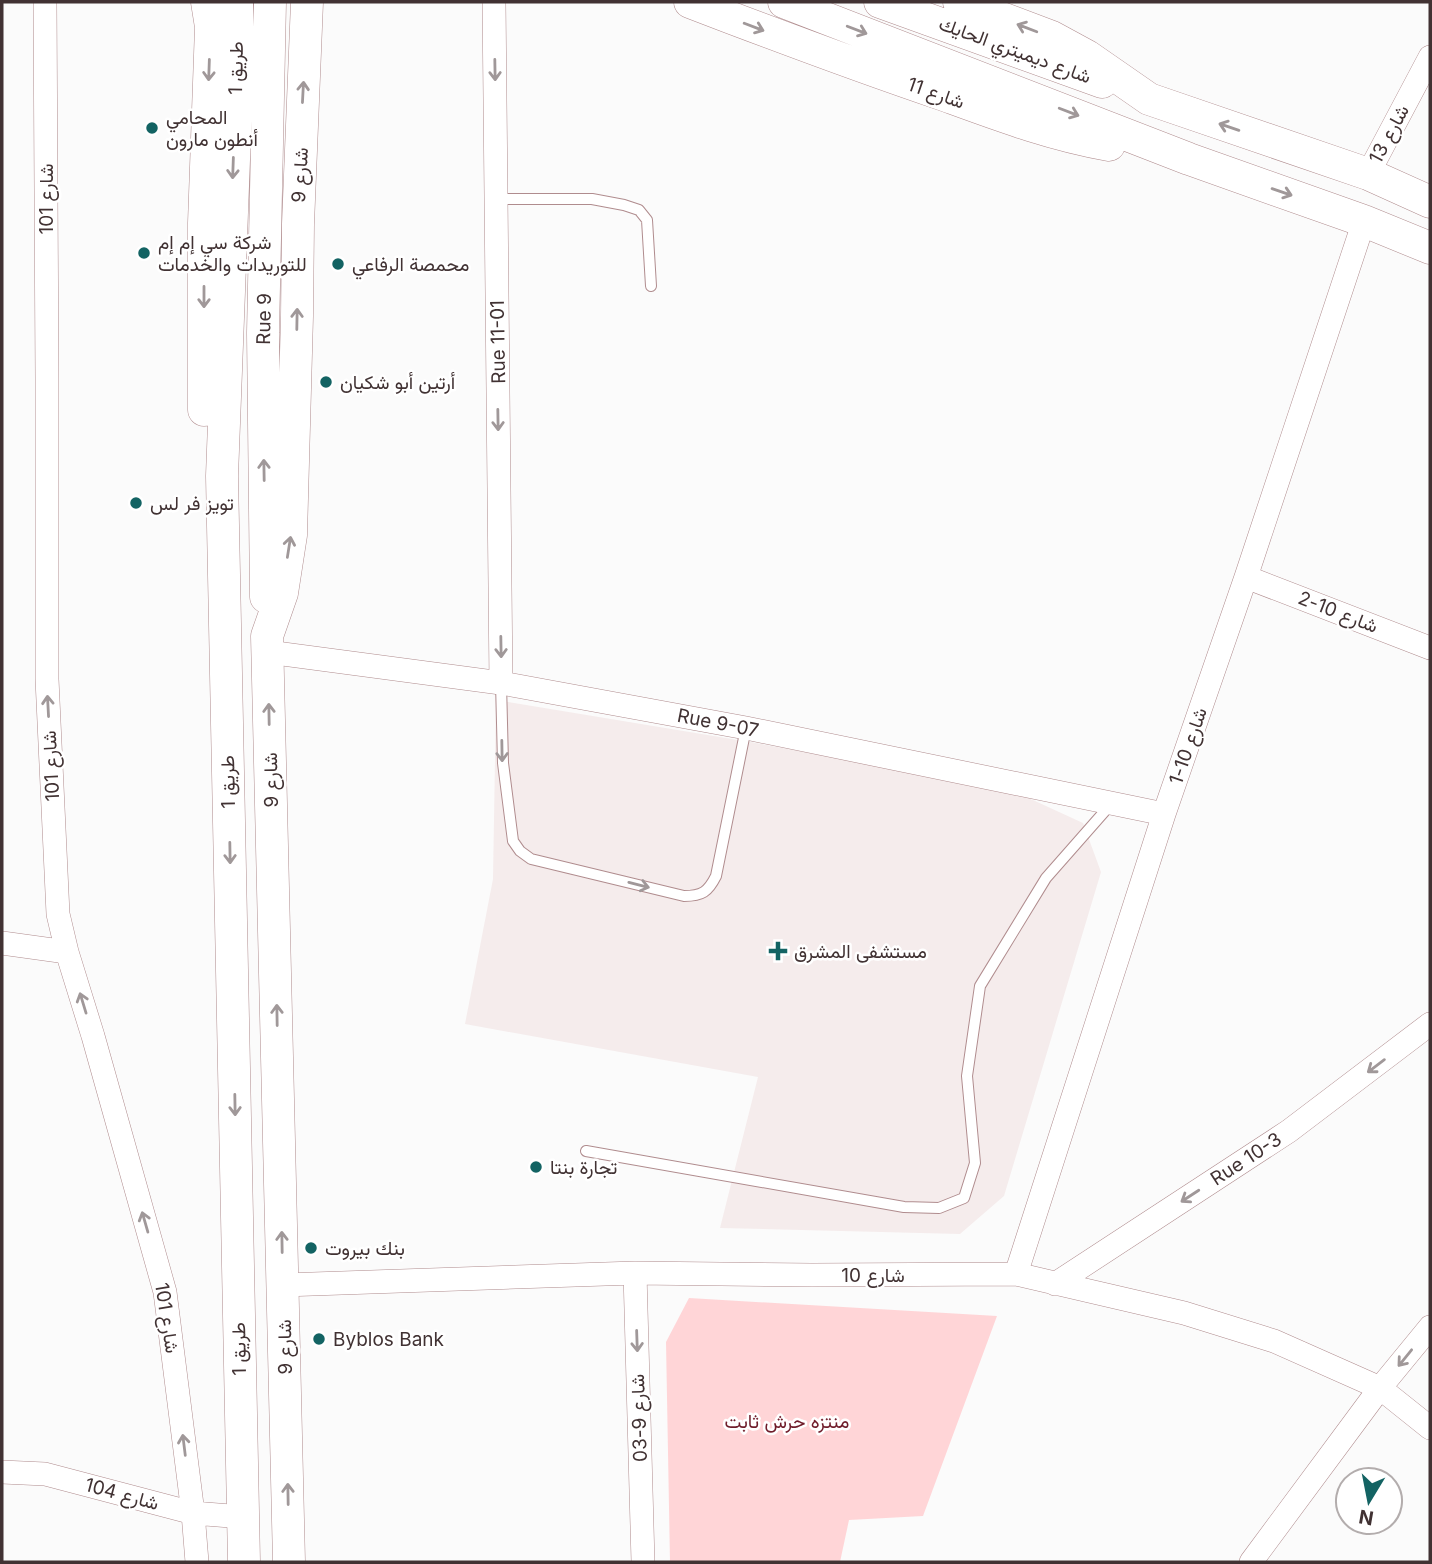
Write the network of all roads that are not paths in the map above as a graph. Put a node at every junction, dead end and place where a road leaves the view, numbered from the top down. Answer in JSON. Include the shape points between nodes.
{"nodes":[{"id":1,"x":45,"y":2,"type":"edge"},
{"id":2,"x":206,"y":2,"type":"edge"},
{"id":3,"x":237,"y":2,"type":"edge"},
{"id":4,"x":270,"y":2,"type":"edge"},
{"id":5,"x":307,"y":2,"type":"edge"},
{"id":6,"x":494,"y":2,"type":"edge"},
{"id":7,"x":690,"y":2,"type":"edge"},
{"id":8,"x":880,"y":2,"type":"edge"},
{"id":9,"x":959,"y":2,"type":"edge"},
{"id":10,"x":788,"y":4,"type":"edge"},
{"id":11,"x":1430,"y":57,"type":"edge"},
{"id":12,"x":1149,"y":99,"type":"junction"},
{"id":13,"x":1189,"y":159,"type":"junction"},
{"id":14,"x":1368,"y":174,"type":"junction"},
{"id":15,"x":496,"y":199,"type":"junction"},
{"id":16,"x":1430,"y":202,"type":"edge"},
{"id":17,"x":1364,"y":220,"type":"junction"},
{"id":18,"x":1430,"y":248,"type":"edge"},
{"id":19,"x":651,"y":286,"type":"dead end"},
{"id":20,"x":1246,"y":577,"type":"junction"},
{"id":21,"x":225,"y":638,"type":"junction"},
{"id":22,"x":267,"y":644,"type":"junction"},
{"id":23,"x":1430,"y":648,"type":"edge"},
{"id":24,"x":501,"y":682,"type":"junction"},
{"id":25,"x":746,"y":728,"type":"junction"},
{"id":26,"x":1112,"y":803,"type":"junction"},
{"id":27,"x":1164,"y":814,"type":"junction"},
{"id":28,"x":2,"y":943,"type":"edge"},
{"id":29,"x":67,"y":953,"type":"junction"},
{"id":30,"x":1430,"y":1024,"type":"edge"},
{"id":31,"x":586,"y":1151,"type":"dead end"},
{"id":32,"x":635,"y":1273,"type":"junction"},
{"id":33,"x":1016,"y":1274,"type":"junction"},
{"id":34,"x":1055,"y":1284,"type":"junction"},
{"id":35,"x":283,"y":1285,"type":"junction"},
{"id":36,"x":1430,"y":1327,"type":"edge"},
{"id":37,"x":1380,"y":1388,"type":"junction"},
{"id":38,"x":1430,"y":1428,"type":"edge"},
{"id":39,"x":2,"y":1472,"type":"edge"},
{"id":40,"x":193,"y":1513,"type":"junction"},
{"id":41,"x":243,"y":1517,"type":"junction"},
{"id":42,"x":197,"y":1562,"type":"edge"},
{"id":43,"x":244,"y":1562,"type":"edge"},
{"id":44,"x":289,"y":1562,"type":"edge"},
{"id":45,"x":643,"y":1562,"type":"edge"},
{"id":46,"x":1251,"y":1562,"type":"edge"}],
"edges":[{"from":29,"to":1,"type":"street","name":"شارع 101","one_way":true,"via":[[58,914],[47,679]]},
{"from":2,"to":21,"type":"main road","one_way":true,"via":[[211,27],[204,223],[203,483]]},
{"from":3,"to":21,"type":"main road","name":"طريق 1","one_way":true,"via":[[222,476]]},
{"from":22,"to":4,"type":"main road","name":"Rue 9","one_way":true,"via":[[263,333]]},
{"from":22,"to":5,"type":"main road","name":"شارع 9","one_way":true,"via":[[282,593],[291,535]]},
{"from":6,"to":15,"type":"street","name":"Rue 11-01","one_way":true},
{"from":7,"to":13,"type":"main road","name":"شارع 11","one_way":true,"via":[[1026,124],[1088,141]]},
{"from":8,"to":12,"type":"main road","name":"شارع ديميتري الحايك"},
{"from":12,"to":9,"type":"main road","one_way":true,"via":[[1052,37]]},
{"from":10,"to":13,"type":"main road","name":"شارع 11","one_way":true},
{"from":11,"to":14,"type":"street","name":"شارع 13"},
{"from":14,"to":12,"type":"main road","one_way":true},
{"from":13,"to":17,"type":"main road","name":"شارع 11","one_way":true},
{"from":14,"to":16,"type":"main road"},
{"from":15,"to":19,"type":"lane","via":[[592,199],[639,210],[647,220]]},
{"from":15,"to":24,"type":"street","name":"Rue 11-01","one_way":true},
{"from":17,"to":18,"type":"main road","name":"شارع 11"},
{"from":17,"to":20,"type":"street","name":"شارع 10-1"},
{"from":20,"to":23,"type":"street","name":"شارع 10-2"},
{"from":20,"to":27,"type":"street","name":"شارع 10-1"},
{"from":21,"to":41,"type":"main road","name":"طريق 1","one_way":true},
{"from":22,"to":24,"type":"street","name":"Rue 9-07"},
{"from":35,"to":22,"type":"main road","name":"شارع 9","one_way":true},
{"from":24,"to":25,"type":"street","name":"Rue 9-07"},
{"from":24,"to":25,"type":"lane","one_way":true,"via":[[503,763],[513,841],[520,851],[531,859],[684,896],[703,894],[716,876]]},
{"from":25,"to":26,"type":"street","name":"Rue 9-07"},
{"from":26,"to":27,"type":"street","name":"Rue 9-07"},
{"from":26,"to":31,"type":"lane","via":[[1046,878],[981,986],[967,1076],[975,1163],[964,1198],[939,1208],[904,1207]]},
{"from":27,"to":33,"type":"street","name":"شارع 10-1"},
{"from":28,"to":29,"type":"street"},
{"from":40,"to":29,"type":"street","name":"شارع 101","one_way":true,"via":[[165,1293]]},
{"from":30,"to":34,"type":"street","name":"Rue 10-3","one_way":true,"via":[[1289,1131]]},
{"from":32,"to":33,"type":"street","name":"شارع 10"},
{"from":32,"to":35,"type":"street","name":"شارع 10"},
{"from":32,"to":45,"type":"street","name":"شارع 9-03","one_way":true},
{"from":33,"to":34,"type":"street","name":"شارع 10"},
{"from":34,"to":37,"type":"street","name":"شارع 10","via":[[1185,1313],[1274,1341]]},
{"from":44,"to":35,"type":"main road","name":"شارع 9","one_way":true},
{"from":36,"to":37,"type":"street","one_way":true},
{"from":37,"to":38,"type":"street","name":"شارع 10"},
{"from":37,"to":46,"type":"street"},
{"from":39,"to":40,"type":"street","name":"شارع 104","via":[[45,1474]]},
{"from":40,"to":41,"type":"street","name":"شارع 104"},
{"from":40,"to":42,"type":"street","name":"شارع 101"},
{"from":41,"to":43,"type":"main road","name":"طريق 1"}]}
